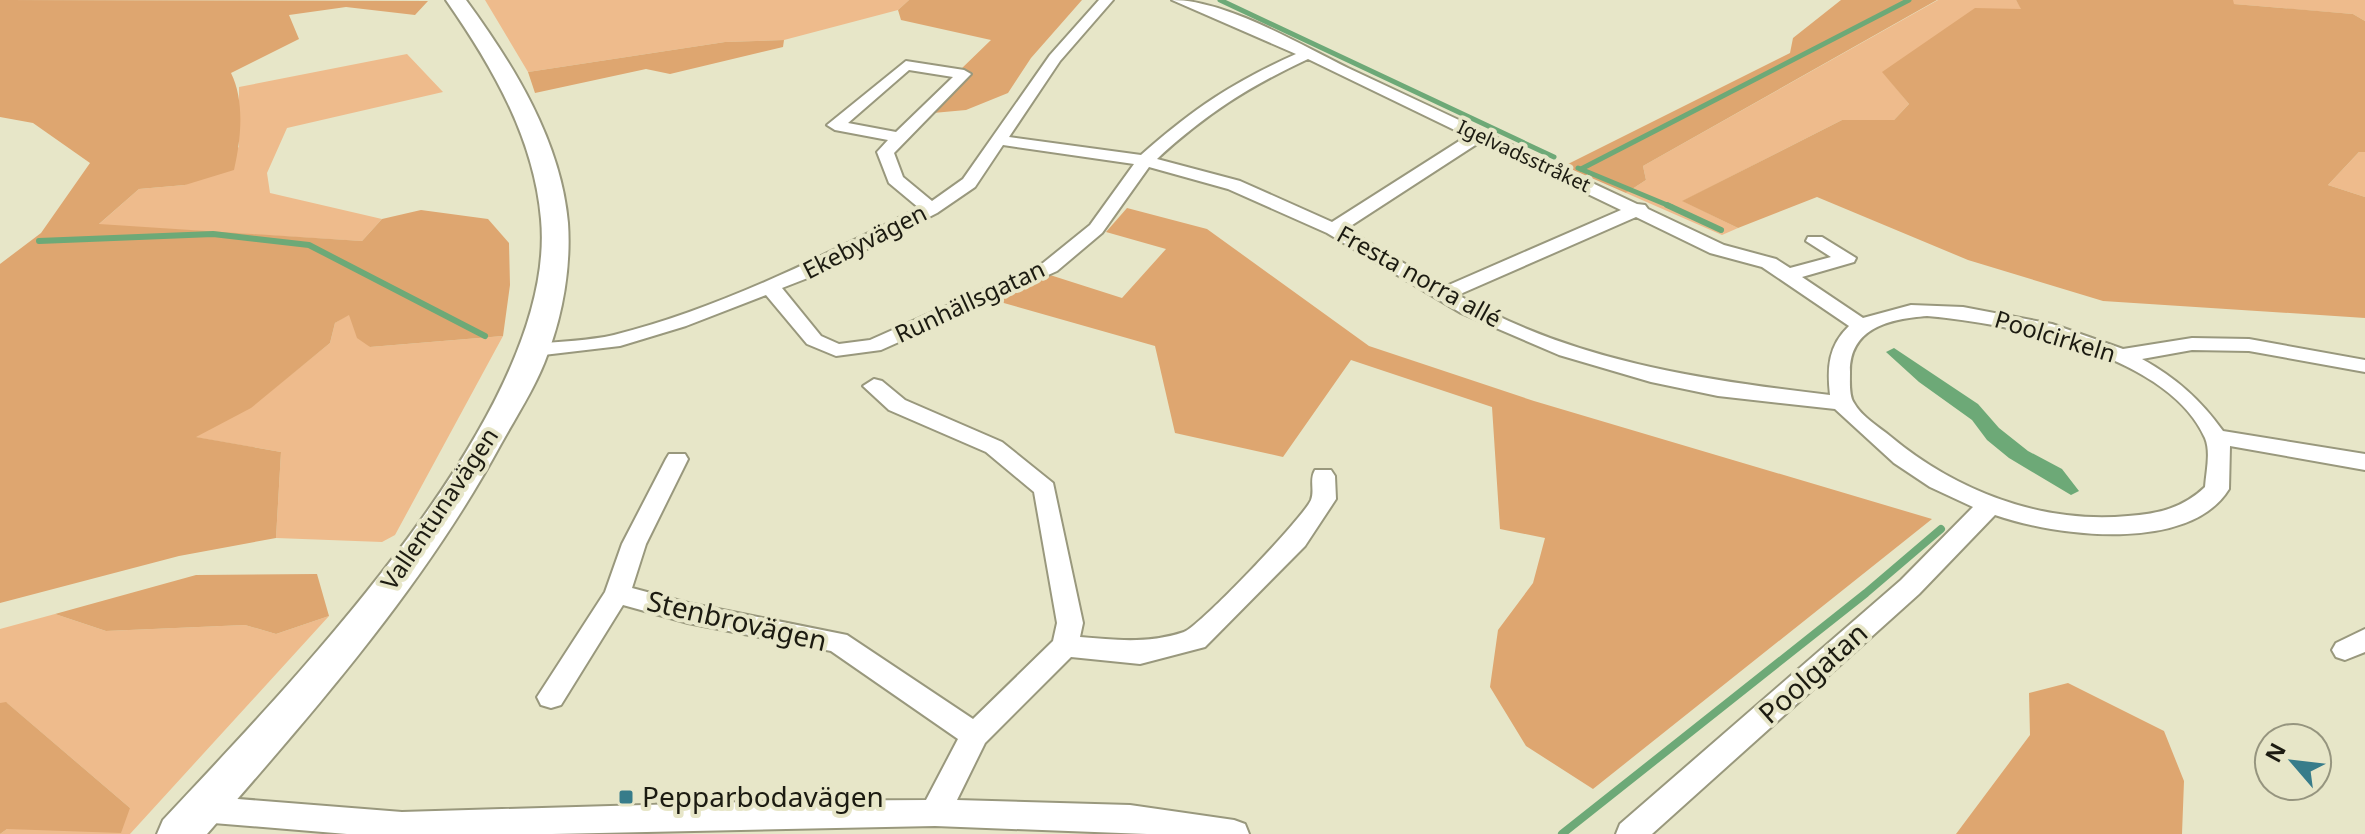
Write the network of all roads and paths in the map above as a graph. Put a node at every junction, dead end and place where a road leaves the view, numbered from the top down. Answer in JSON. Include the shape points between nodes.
{"nodes":[{"id":1,"x":456,"y":0,"type":"edge"},
{"id":2,"x":1106,"y":0,"type":"edge"},
{"id":3,"x":1179,"y":0,"type":"edge"},
{"id":4,"x":1308,"y":54,"type":"junction"},
{"id":5,"x":1479,"y":136,"type":"junction"},
{"id":6,"x":899,"y":137,"type":"junction"},
{"id":7,"x":999,"y":140,"type":"junction"},
{"id":8,"x":1145,"y":161,"type":"junction"},
{"id":9,"x":931,"y":209,"type":"junction"},
{"id":10,"x":1639,"y":209,"type":"junction"},
{"id":11,"x":1333,"y":229,"type":"junction"},
{"id":12,"x":1815,"y":241,"type":"dead end"},
{"id":13,"x":1787,"y":275,"type":"junction"},
{"id":14,"x":771,"y":288,"type":"junction"},
{"id":15,"x":1444,"y":294,"type":"junction"},
{"id":16,"x":1860,"y":325,"type":"junction"},
{"id":17,"x":535,"y":350,"type":"junction"},
{"id":18,"x":2120,"y":356,"type":"junction"},
{"id":19,"x":2365,"y":366,"type":"edge"},
{"id":20,"x":874,"y":386,"type":"dead end"},
{"id":21,"x":1842,"y":403,"type":"junction"},
{"id":22,"x":2217,"y":437,"type":"junction"},
{"id":23,"x":677,"y":459,"type":"dead end"},
{"id":24,"x":2365,"y":462,"type":"edge"},
{"id":25,"x":1323,"y":476,"type":"dead end"},
{"id":26,"x":1989,"y":506,"type":"junction"},
{"id":27,"x":617,"y":594,"type":"junction"},
{"id":28,"x":1065,"y":646,"type":"junction"},
{"id":29,"x":551,"y":697,"type":"dead end"},
{"id":30,"x":975,"y":735,"type":"junction"},
{"id":31,"x":935,"y":813,"type":"junction"},
{"id":32,"x":190,"y":822,"type":"edge"},
{"id":33,"x":698,"y":825,"type":"edge"},
{"id":34,"x":1234,"y":834,"type":"edge"},
{"id":35,"x":1631,"y":834,"type":"edge"}],
"edges":[{"from":1,"to":17,"type":"main road","name":"Vallentunavägen","via":[[528,116],[551,195],[555,254]]},
{"from":2,"to":7,"type":"street","name":"Ekebyvägen","via":[[1055,58]]},
{"from":3,"to":4,"type":"street","name":"Igelvadsstråket"},
{"from":4,"to":5,"type":"street","name":"Igelvadsstråket"},
{"from":4,"to":8,"type":"street","name":"Runhällsgatan","via":[[1248,81],[1186,124]]},
{"from":5,"to":10,"type":"street","name":"Igelvadsstråket"},
{"from":5,"to":11,"type":"street"},
{"from":6,"to":6,"type":"street","via":[[932,106],[964,74],[906,65],[835,125]]},
{"from":6,"to":9,"type":"street","via":[[885,152],[895,179]]},
{"from":7,"to":8,"type":"street","name":"Fresta norra allé"},
{"from":7,"to":9,"type":"street","name":"Ekebyvägen","via":[[969,183]]},
{"from":8,"to":11,"type":"street","name":"Fresta norra allé","via":[[1234,185]]},
{"from":8,"to":14,"type":"street","name":"Runhällsgatan","via":[[1096,229],[1050,267],[874,346],[836,350],[814,340]]},
{"from":9,"to":14,"type":"street","name":"Ekebyvägen"},
{"from":10,"to":13,"type":"street","name":"Igelvadsstråket","via":[[1717,249],[1769,263]]},
{"from":10,"to":15,"type":"street"},
{"from":11,"to":15,"type":"street","name":"Fresta norra allé"},
{"from":12,"to":13,"type":"street","via":[[1847,258]]},
{"from":13,"to":16,"type":"street","name":"Igelvadsstråket"},
{"from":14,"to":17,"type":"street","name":"Ekebyvägen","via":[[613,342]]},
{"from":15,"to":21,"type":"street","name":"Fresta norra allé","via":[[1552,345],[1651,375],[1718,389]]},
{"from":16,"to":18,"type":"street","name":"Poolcirkeln","via":[[1895,312],[1964,312],[2040,327]]},
{"from":16,"to":21,"type":"street","via":[[1843,346],[1838,367]]},
{"from":17,"to":32,"type":"main road","name":"Vallentunavägen","via":[[480,457],[410,561]]},
{"from":18,"to":19,"type":"street","via":[[2192,344],[2249,345]]},
{"from":18,"to":22,"type":"street","name":"Poolcirkeln","via":[[2166,382]]},
{"from":20,"to":28,"type":"street","via":[[897,405],[994,447],[1045,489],[1070,623]]},
{"from":21,"to":26,"type":"street","via":[[1887,447],[1935,482]]},
{"from":22,"to":24,"type":"street"},
{"from":22,"to":26,"type":"street","via":[[2217,489],[2192,511],[2129,527],[2046,520]]},
{"from":23,"to":27,"type":"street","name":"Stenbrovägen","via":[[634,544]]},
{"from":25,"to":28,"type":"street","via":[[1324,499],[1296,540],[1196,640],[1140,653]]},
{"from":26,"to":35,"type":"street","name":"Poolgatan","via":[[1910,587]]},
{"from":27,"to":29,"type":"street","name":"Stenbrovägen"},
{"from":27,"to":30,"type":"street","name":"Stenbrovägen","via":[[838,642]]},
{"from":28,"to":30,"type":"street"},
{"from":30,"to":31,"type":"street"},
{"from":31,"to":33,"type":"street"},
{"from":31,"to":34,"type":"street","via":[[1130,818]]},
{"from":32,"to":33,"type":"street"}]}
